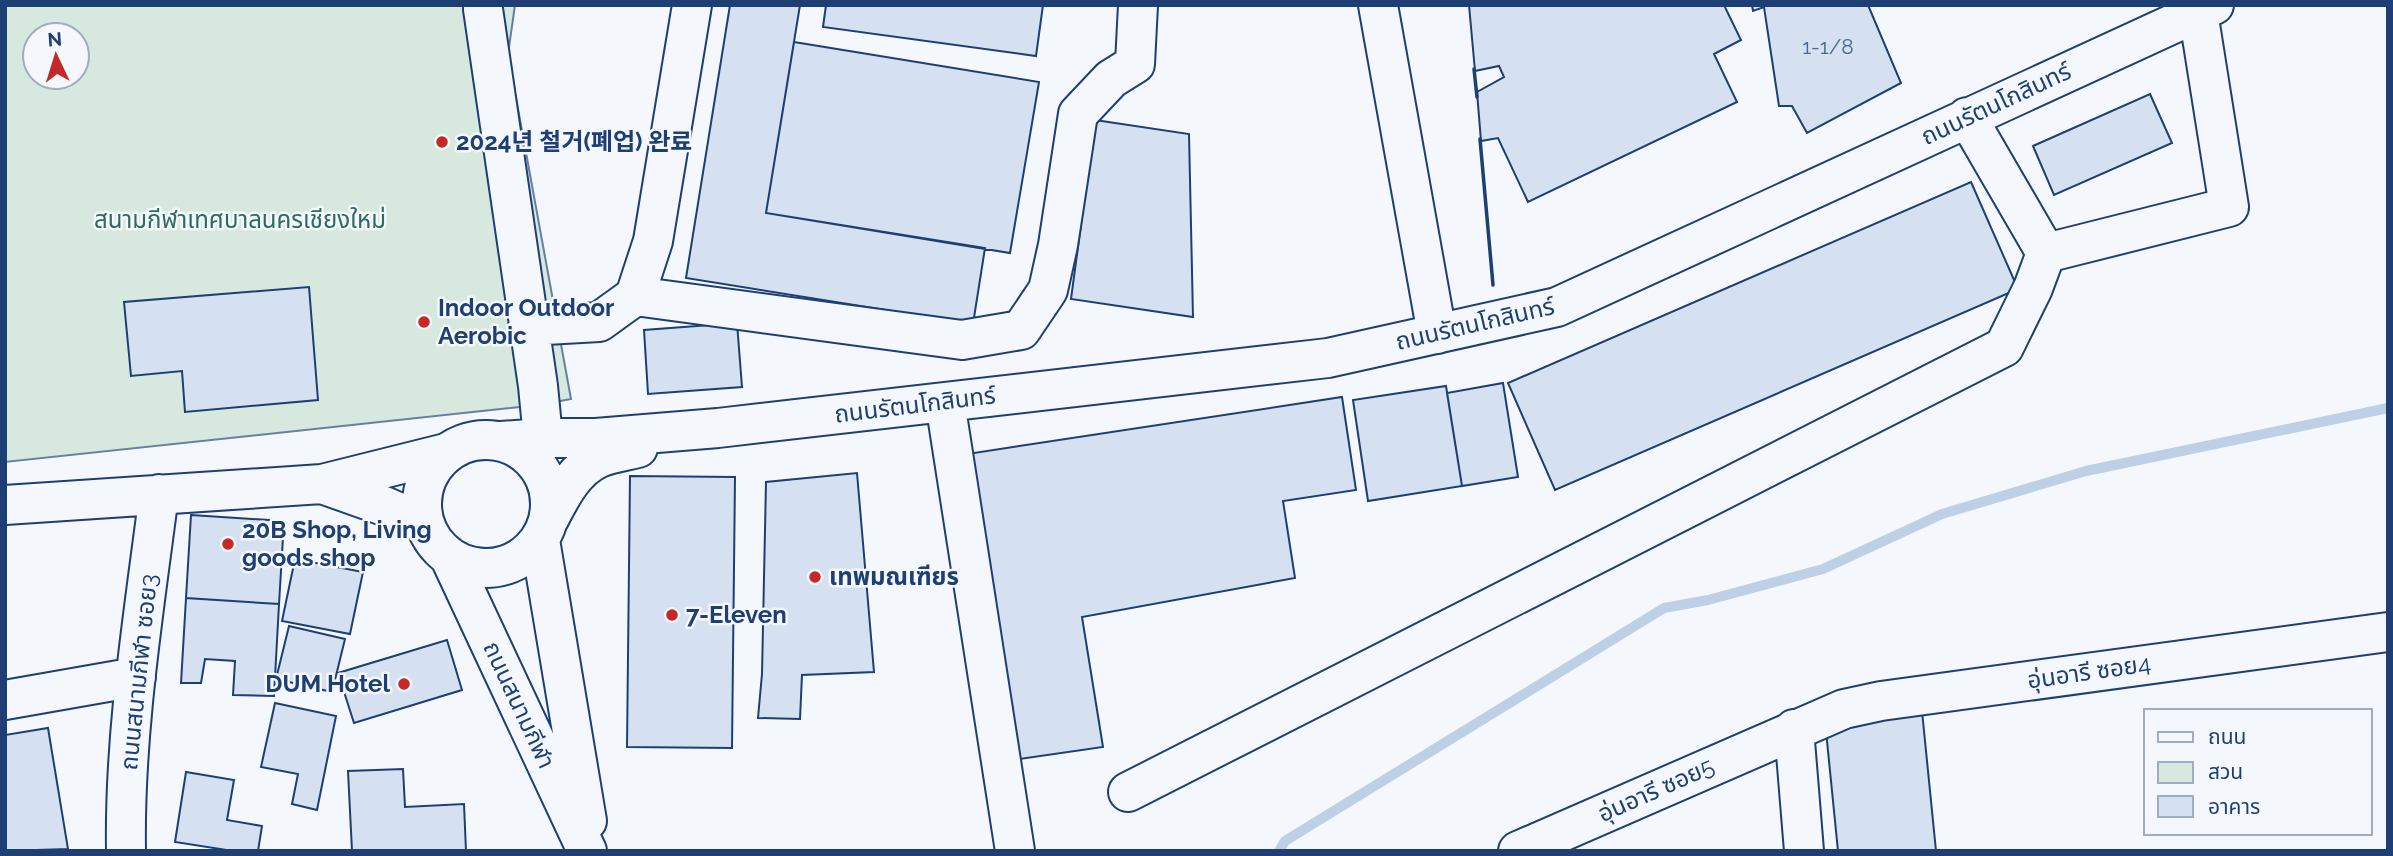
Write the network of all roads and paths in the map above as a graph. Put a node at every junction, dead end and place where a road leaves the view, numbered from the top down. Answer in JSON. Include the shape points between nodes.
{"nodes":[{"id":1,"x":692,"y":5,"type":"edge"},
{"id":2,"x":1138,"y":5,"type":"edge"},
{"id":3,"x":1378,"y":5,"type":"edge"},
{"id":4,"x":483,"y":9,"type":"dead end"},
{"id":5,"x":2206,"y":9,"type":"edge"},
{"id":6,"x":1967,"y":117,"type":"junction"},
{"id":7,"x":2046,"y":253,"type":"junction"},
{"id":8,"x":635,"y":296,"type":"junction"},
{"id":9,"x":528,"y":326,"type":"junction"},
{"id":10,"x":1437,"y":334,"type":"junction"},
{"id":11,"x":945,"y":402,"type":"junction"},
{"id":12,"x":719,"y":428,"type":"junction"},
{"id":13,"x":543,"y":438,"type":"junction"},
{"id":14,"x":501,"y":440,"type":"junction"},
{"id":15,"x":446,"y":453,"type":"junction"},
{"id":16,"x":322,"y":484,"type":"junction"},
{"id":17,"x":159,"y":494,"type":"junction"},
{"id":18,"x":5,"y":505,"type":"edge"},
{"id":19,"x":423,"y":523,"type":"junction"},
{"id":20,"x":544,"y":529,"type":"junction"},
{"id":21,"x":450,"y":558,"type":"junction"},
{"id":22,"x":2388,"y":632,"type":"edge"},
{"id":23,"x":136,"y":677,"type":"junction"},
{"id":24,"x":5,"y":700,"type":"edge"},
{"id":25,"x":1794,"y":729,"type":"junction"},
{"id":26,"x":1128,"y":792,"type":"dead end"},
{"id":27,"x":1519,"y":850,"type":"edge"},
{"id":28,"x":126,"y":851,"type":"edge"},
{"id":29,"x":590,"y":851,"type":"edge"},
{"id":30,"x":1015,"y":851,"type":"edge"},
{"id":31,"x":1804,"y":851,"type":"edge"}],
"edges":[{"from":1,"to":8,"type":"street","via":[[653,241]]},
{"from":2,"to":8,"type":"street","via":[[1135,64],[1111,79],[1077,114],[1048,290],[1021,330],[962,340]]},
{"from":3,"to":10,"type":"street"},
{"from":4,"to":9,"type":"street"},
{"from":5,"to":6,"type":"street","name":"ถนนรัตนโกสินทร์"},
{"from":5,"to":7,"type":"street","via":[[2229,207]]},
{"from":6,"to":7,"type":"street"},
{"from":6,"to":10,"type":"street","name":"ถนนรัตนโกสินทร์","via":[[1558,307]]},
{"from":7,"to":26,"type":"street","via":[[2004,347]]},
{"from":8,"to":9,"type":"street","via":[[599,322]]},
{"from":9,"to":13,"type":"street"},
{"from":10,"to":11,"type":"street","name":"ถนนรัตนโกสินทร์","via":[[1328,358]]},
{"from":11,"to":12,"type":"street","name":"ถนนรัตนโกสินทร์"},
{"from":11,"to":30,"type":"street"},
{"from":12,"to":13,"type":"street","name":"ถนนรัตนโกสินทร์"},
{"from":12,"to":20,"type":"street","name":"ถนนรัตนโกสินทร์","via":[[589,464],[566,486]]},
{"from":13,"to":14,"type":"street","name":"ถนนรัตนโกสินทร์"},
{"from":14,"to":15,"type":"street","via":[[463,443]]},
{"from":14,"to":20,"type":"street","via":[[527,455],[546,479],[550,499]]},
{"from":15,"to":16,"type":"street"},
{"from":15,"to":19,"type":"street","via":[[423,485]]},
{"from":16,"to":17,"type":"street"},
{"from":16,"to":19,"type":"street"},
{"from":17,"to":18,"type":"street"},
{"from":17,"to":23,"type":"street","name":"ถนนสนามกีฬา ซอย3"},
{"from":19,"to":21,"type":"street","via":[[434,543]]},
{"from":20,"to":21,"type":"street","via":[[528,553],[513,562],[492,568],[470,567]]},
{"from":20,"to":29,"type":"street","name":"ถนนสนามกีฬา"},
{"from":21,"to":29,"type":"street","name":"ถนนสนามกีฬา"},
{"from":22,"to":25,"type":"street","name":"อุ่นอารี ซอย4","via":[[1881,701],[1844,709]]},
{"from":23,"to":24,"type":"street"},
{"from":23,"to":28,"type":"street","name":"ถนนสนามกีฬา ซอย3"},
{"from":25,"to":27,"type":"street","name":"อุ่นอารี ซอย5"},
{"from":25,"to":31,"type":"street"}]}
